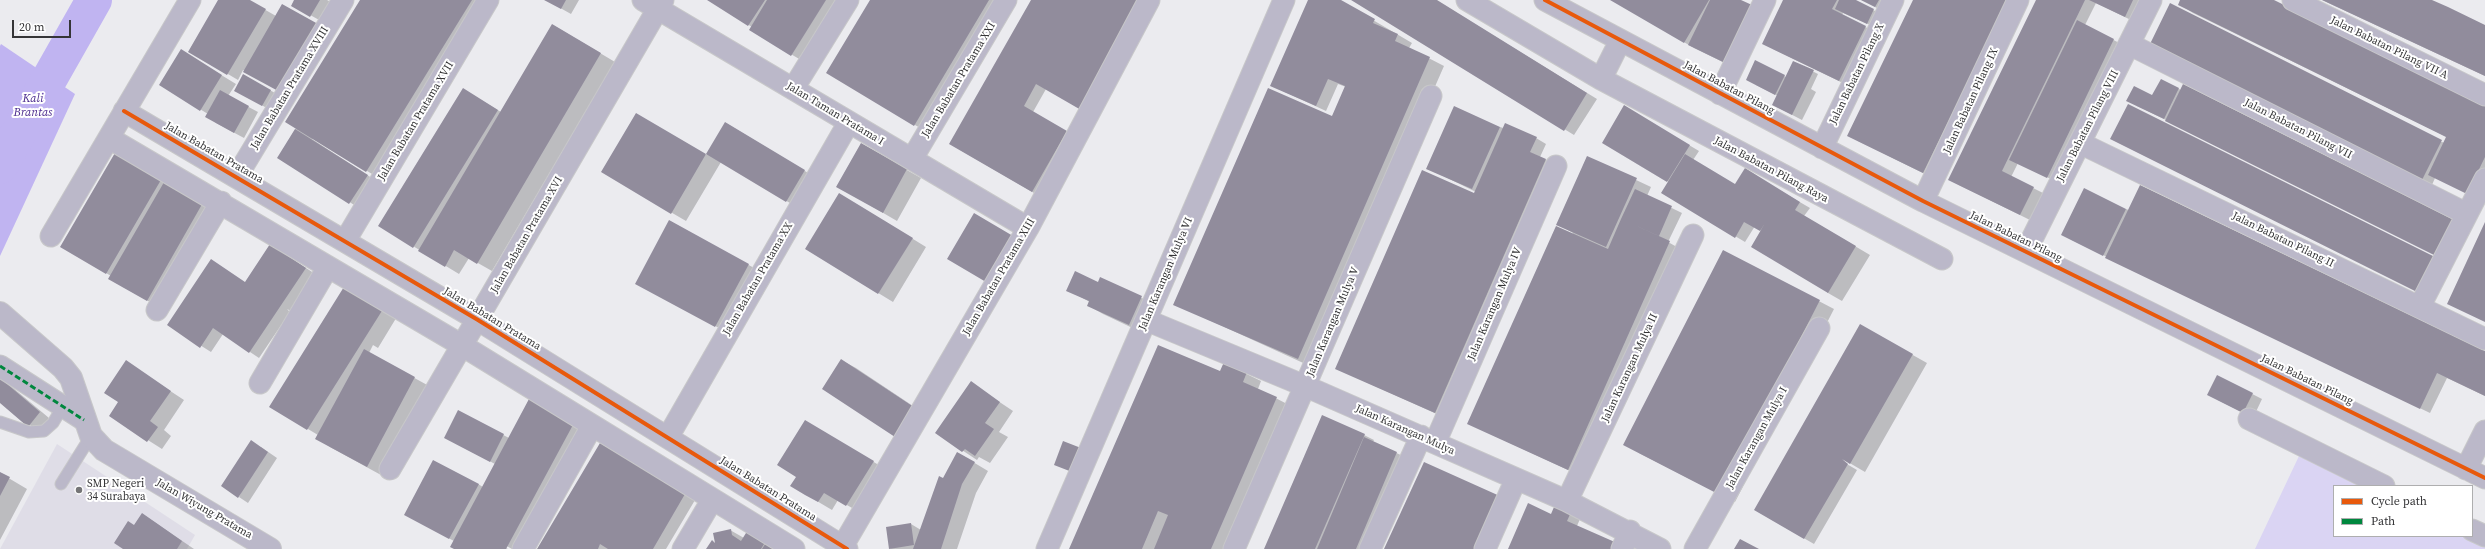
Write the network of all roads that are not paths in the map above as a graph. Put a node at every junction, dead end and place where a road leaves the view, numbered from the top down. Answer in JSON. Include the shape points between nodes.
{"nodes":[{"id":1,"x":190,"y":0,"type":"edge"},
{"id":2,"x":342,"y":0,"type":"edge"},
{"id":3,"x":488,"y":0,"type":"edge"},
{"id":4,"x":848,"y":0,"type":"edge"},
{"id":5,"x":1006,"y":0,"type":"edge"},
{"id":6,"x":1149,"y":0,"type":"edge"},
{"id":7,"x":1284,"y":0,"type":"edge"},
{"id":8,"x":1467,"y":0,"type":"edge"},
{"id":9,"x":1545,"y":0,"type":"edge"},
{"id":10,"x":1765,"y":0,"type":"edge"},
{"id":11,"x":1893,"y":0,"type":"edge"},
{"id":12,"x":2018,"y":0,"type":"edge"},
{"id":13,"x":2151,"y":0,"type":"edge"},
{"id":14,"x":2293,"y":0,"type":"edge"},
{"id":15,"x":655,"y":3,"type":"edge"},
{"id":16,"x":2129,"y":44,"type":"junction"},
{"id":17,"x":1610,"y":61,"type":"junction"},
{"id":18,"x":793,"y":89,"type":"junction"},
{"id":19,"x":1720,"y":94,"type":"junction"},
{"id":20,"x":2485,"y":95,"type":"edge"},
{"id":21,"x":1431,"y":96,"type":"dead end"},
{"id":22,"x":124,"y":111,"type":"junction"},
{"id":23,"x":848,"y":122,"type":"junction"},
{"id":24,"x":109,"y":138,"type":"junction"},
{"id":25,"x":2080,"y":143,"type":"junction"},
{"id":26,"x":1822,"y":148,"type":"junction"},
{"id":27,"x":912,"y":159,"type":"junction"},
{"id":28,"x":1556,"y":166,"type":"dead end"},
{"id":29,"x":237,"y":176,"type":"junction"},
{"id":30,"x":2485,"y":179,"type":"edge"},
{"id":31,"x":1923,"y":201,"type":"junction"},
{"id":32,"x":221,"y":202,"type":"junction"},
{"id":33,"x":2467,"y":214,"type":"junction"},
{"id":34,"x":1028,"y":228,"type":"junction"},
{"id":35,"x":1693,"y":235,"type":"dead end"},
{"id":36,"x":51,"y":236,"type":"dead end"},
{"id":37,"x":345,"y":241,"type":"junction"},
{"id":38,"x":2026,"y":251,"type":"junction"},
{"id":39,"x":1942,"y":259,"type":"dead end"},
{"id":40,"x":328,"y":267,"type":"junction"},
{"id":41,"x":2420,"y":306,"type":"junction"},
{"id":42,"x":157,"y":310,"type":"dead end"},
{"id":43,"x":0,"y":312,"type":"edge"},
{"id":44,"x":478,"y":320,"type":"junction"},
{"id":45,"x":1146,"y":320,"type":"junction"},
{"id":46,"x":1819,"y":328,"type":"dead end"},
{"id":47,"x":2485,"y":339,"type":"edge"},
{"id":48,"x":463,"y":346,"type":"junction"},
{"id":49,"x":0,"y":366,"type":"edge"},
{"id":50,"x":260,"y":384,"type":"dead end"},
{"id":51,"x":1305,"y":386,"type":"junction"},
{"id":52,"x":63,"y":406,"type":"junction"},
{"id":53,"x":2249,"y":419,"type":"dead end"},
{"id":54,"x":0,"y":422,"type":"edge"},
{"id":55,"x":592,"y":426,"type":"junction"},
{"id":56,"x":88,"y":428,"type":"junction"},
{"id":57,"x":2485,"y":431,"type":"edge"},
{"id":58,"x":668,"y":437,"type":"junction"},
{"id":59,"x":1428,"y":440,"type":"junction"},
{"id":60,"x":390,"y":469,"type":"dead end"},
{"id":61,"x":2466,"y":469,"type":"junction"},
{"id":62,"x":2485,"y":478,"type":"edge"},
{"id":63,"x":1516,"y":479,"type":"junction"},
{"id":64,"x":61,"y":484,"type":"dead end"},
{"id":65,"x":2382,"y":485,"type":"edge"},
{"id":66,"x":712,"y":500,"type":"junction"},
{"id":67,"x":1567,"y":501,"type":"junction"},
{"id":68,"x":2473,"y":530,"type":"edge"},
{"id":69,"x":2485,"y":536,"type":"edge"},
{"id":70,"x":1626,"y":540,"type":"edge"},
{"id":71,"x":264,"y":547,"type":"edge"},
{"id":72,"x":843,"y":548,"type":"edge"},
{"id":73,"x":523,"y":549,"type":"edge"},
{"id":74,"x":683,"y":549,"type":"edge"},
{"id":75,"x":794,"y":549,"type":"edge"},
{"id":76,"x":1047,"y":549,"type":"edge"},
{"id":77,"x":1234,"y":549,"type":"edge"},
{"id":78,"x":1370,"y":549,"type":"edge"},
{"id":79,"x":1485,"y":549,"type":"edge"},
{"id":80,"x":1660,"y":549,"type":"edge"},
{"id":81,"x":1695,"y":549,"type":"edge"}],
"edges":[{"from":1,"to":22,"type":"street"},
{"from":2,"to":29,"type":"street","name":"Jalan Babatan Pratama XVIII"},
{"from":3,"to":37,"type":"street","name":"Jalan Babatan Pratama XVII"},
{"from":4,"to":18,"type":"street"},
{"from":5,"to":27,"type":"street","name":"Jalan Babatan Pratama XXI"},
{"from":6,"to":34,"type":"street","name":"Jalan Babatan Pratama XIII"},
{"from":7,"to":45,"type":"street","name":"Jalan Karangan Mulya VI"},
{"from":8,"to":17,"type":"street","name":"Jalan Babatan Pilang Raya"},
{"from":9,"to":17,"type":"street","name":"Jalan Babatan Pilang"},
{"from":10,"to":19,"type":"street"},
{"from":11,"to":26,"type":"street","name":"Jalan Babatan Pilang X"},
{"from":12,"to":31,"type":"street","name":"Jalan Babatan Pilang IX"},
{"from":13,"to":16,"type":"street","name":"Jalan Babatan Pilang VIII"},
{"from":14,"to":20,"type":"street","name":"Jalan Babatan Pilang VII A"},
{"from":15,"to":18,"type":"street","name":"Jalan Taman Pratama I"},
{"from":15,"to":44,"type":"street","name":"Jalan Babatan Pratama XVI"},
{"from":16,"to":25,"type":"street","name":"Jalan Babatan Pilang VIII"},
{"from":16,"to":33,"type":"street","name":"Jalan Babatan Pilang VII"},
{"from":17,"to":19,"type":"street","name":"Jalan Babatan Pilang"},
{"from":17,"to":39,"type":"street","name":"Jalan Babatan Pilang Raya"},
{"from":18,"to":23,"type":"street","name":"Jalan Taman Pratama I"},
{"from":19,"to":26,"type":"street","name":"Jalan Babatan Pilang"},
{"from":21,"to":51,"type":"street","name":"Jalan Karangan Mulya V"},
{"from":22,"to":24,"type":"street"},
{"from":22,"to":29,"type":"street","name":"Jalan Babatan Pratama"},
{"from":23,"to":27,"type":"street","name":"Jalan Taman Pratama I"},
{"from":23,"to":58,"type":"street","name":"Jalan Babatan Pratama XX"},
{"from":24,"to":32,"type":"street"},
{"from":24,"to":36,"type":"street"},
{"from":25,"to":38,"type":"street","name":"Jalan Babatan Pilang VIII"},
{"from":25,"to":41,"type":"street","name":"Jalan Babatan Pilang II"},
{"from":26,"to":31,"type":"street","name":"Jalan Babatan Pilang"},
{"from":27,"to":34,"type":"street","name":"Jalan Taman Pratama I"},
{"from":28,"to":59,"type":"street","name":"Jalan Karangan Mulya IV"},
{"from":29,"to":37,"type":"street","name":"Jalan Babatan Pratama"},
{"from":30,"to":33,"type":"street"},
{"from":31,"to":38,"type":"street","name":"Jalan Babatan Pilang"},
{"from":32,"to":40,"type":"street"},
{"from":32,"to":42,"type":"street"},
{"from":33,"to":41,"type":"street"},
{"from":34,"to":72,"type":"street","name":"Jalan Babatan Pratama XIII"},
{"from":35,"to":67,"type":"street","name":"Jalan Karangan Mulya II"},
{"from":37,"to":44,"type":"street","name":"Jalan Babatan Pratama"},
{"from":38,"to":61,"type":"street","name":"Jalan Babatan Pilang"},
{"from":40,"to":48,"type":"street"},
{"from":40,"to":50,"type":"street"},
{"from":41,"to":47,"type":"street","name":"Jalan Babatan Pilang II"},
{"from":43,"to":56,"type":"street","name":"Jalan Wiyung Pratama","via":[[71,378]]},
{"from":44,"to":48,"type":"street","name":"Jalan Babatan Pratama XVI"},
{"from":44,"to":58,"type":"street","name":"Jalan Babatan Pratama"},
{"from":45,"to":51,"type":"street","name":"Jalan Karangan Mulya"},
{"from":45,"to":76,"type":"street","name":"Jalan Karangan Mulya VI"},
{"from":46,"to":81,"type":"street","name":"Jalan Karangan Mulya I"},
{"from":48,"to":55,"type":"street"},
{"from":48,"to":60,"type":"street","name":"Jalan Babatan Pratama XVI"},
{"from":49,"to":52,"type":"street"},
{"from":51,"to":59,"type":"street","name":"Jalan Karangan Mulya"},
{"from":51,"to":77,"type":"street","name":"Jalan Karangan Mulya V"},
{"from":52,"to":54,"type":"lane","via":[[53,424],[44,431],[29,432]]},
{"from":52,"to":56,"type":"street"},
{"from":53,"to":65,"type":"street"},
{"from":55,"to":66,"type":"street"},
{"from":55,"to":73,"type":"street"},
{"from":56,"to":64,"type":"lane"},
{"from":56,"to":71,"type":"street","name":"Jalan Wiyung Pratama","via":[[104,450]]},
{"from":57,"to":61,"type":"street"},
{"from":58,"to":72,"type":"street","name":"Jalan Babatan Pratama"},
{"from":59,"to":63,"type":"street","name":"Jalan Karangan Mulya"},
{"from":59,"to":78,"type":"street","name":"Jalan Karangan Mulya IV"},
{"from":61,"to":62,"type":"street","name":"Jalan Babatan Pilang"},
{"from":63,"to":67,"type":"street","name":"Jalan Karangan Mulya"},
{"from":63,"to":79,"type":"street"},
{"from":66,"to":74,"type":"street"},
{"from":66,"to":75,"type":"street"},
{"from":67,"to":70,"type":"street","name":"Jalan Karangan Mulya"},
{"from":68,"to":69,"type":"street"},
{"from":70,"to":80,"type":"street","name":"Jalan Karangan Mulya"}]}
